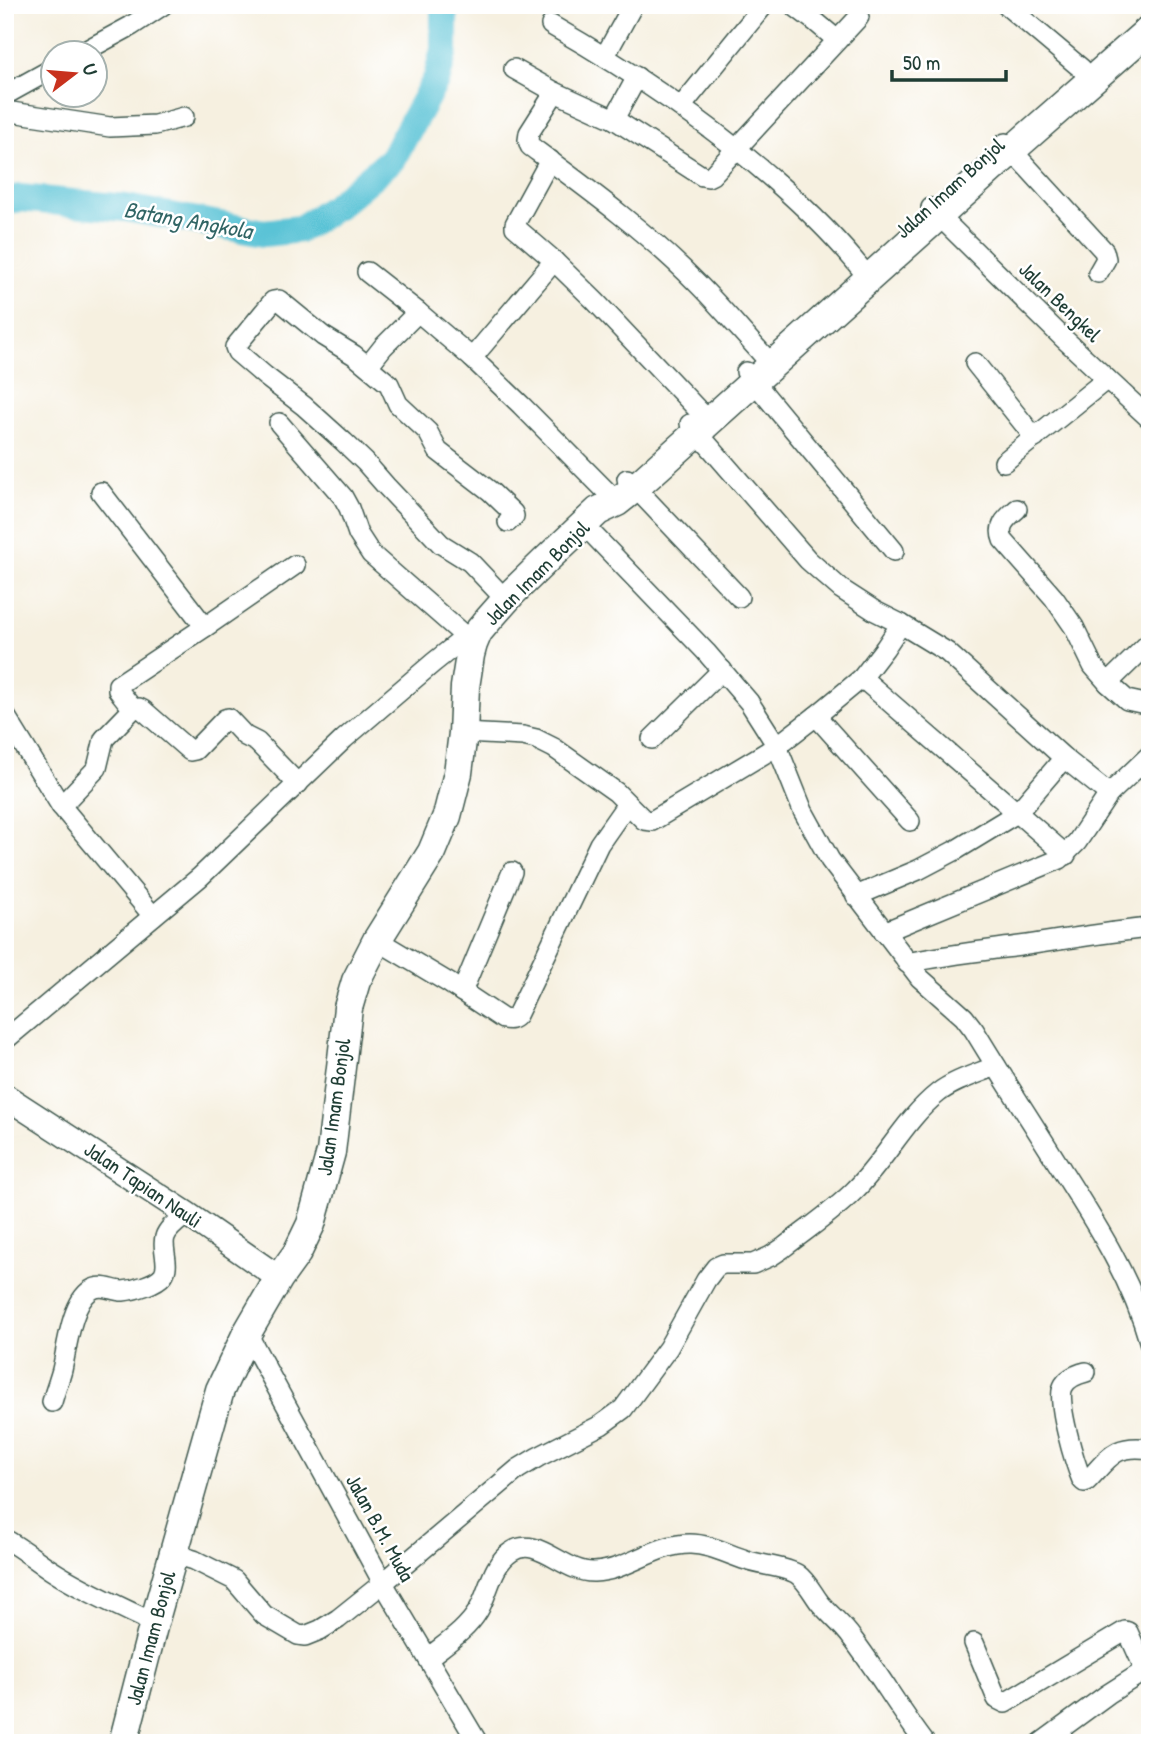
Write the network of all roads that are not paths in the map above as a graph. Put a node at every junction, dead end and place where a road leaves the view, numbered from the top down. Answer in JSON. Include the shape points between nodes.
{"nodes":[{"id":1,"x":163,"y":5,"type":"edge"},
{"id":2,"x":633,"y":5,"type":"edge"},
{"id":3,"x":764,"y":5,"type":"edge"},
{"id":4,"x":793,"y":5,"type":"edge"},
{"id":5,"x":1006,"y":5,"type":"edge"},
{"id":6,"x":1150,"y":8,"type":"edge"},
{"id":7,"x":859,"y":17,"type":"dead end"},
{"id":8,"x":551,"y":25,"type":"dead end"},
{"id":9,"x":1150,"y":29,"type":"edge"},
{"id":10,"x":108,"y":38,"type":"edge"},
{"id":11,"x":837,"y":40,"type":"junction"},
{"id":12,"x":605,"y":56,"type":"junction"},
{"id":13,"x":514,"y":69,"type":"dead end"},
{"id":14,"x":1086,"y":75,"type":"junction"},
{"id":15,"x":38,"y":77,"type":"edge"},
{"id":16,"x":636,"y":77,"type":"junction"},
{"id":17,"x":555,"y":92,"type":"junction"},
{"id":18,"x":5,"y":95,"type":"edge"},
{"id":19,"x":681,"y":107,"type":"junction"},
{"id":20,"x":5,"y":111,"type":"edge"},
{"id":21,"x":184,"y":117,"type":"dead end"},
{"id":22,"x":614,"y":119,"type":"junction"},
{"id":23,"x":1007,"y":146,"type":"junction"},
{"id":24,"x":737,"y":148,"type":"junction"},
{"id":25,"x":550,"y":160,"type":"junction"},
{"id":26,"x":934,"y":212,"type":"junction"},
{"id":27,"x":554,"y":261,"type":"junction"},
{"id":28,"x":367,"y":272,"type":"dead end"},
{"id":29,"x":1098,"y":272,"type":"dead end"},
{"id":30,"x":865,"y":274,"type":"junction"},
{"id":31,"x":418,"y":312,"type":"junction"},
{"id":32,"x":472,"y":358,"type":"junction"},
{"id":33,"x":975,"y":363,"type":"dead end"},
{"id":34,"x":368,"y":366,"type":"junction"},
{"id":35,"x":755,"y":369,"type":"junction"},
{"id":36,"x":1107,"y":379,"type":"junction"},
{"id":37,"x":1150,"y":419,"type":"edge"},
{"id":38,"x":279,"y":423,"type":"dead end"},
{"id":39,"x":696,"y":423,"type":"junction"},
{"id":40,"x":1035,"y":438,"type":"junction"},
{"id":41,"x":1004,"y":462,"type":"dead end"},
{"id":42,"x":102,"y":492,"type":"dead end"},
{"id":43,"x":612,"y":500,"type":"junction"},
{"id":44,"x":1017,"y":509,"type":"dead end"},
{"id":45,"x":508,"y":522,"type":"dead end"},
{"id":46,"x":894,"y":551,"type":"dead end"},
{"id":47,"x":295,"y":565,"type":"dead end"},
{"id":48,"x":739,"y":597,"type":"dead end"},
{"id":49,"x":506,"y":600,"type":"junction"},
{"id":50,"x":901,"y":624,"type":"junction"},
{"id":51,"x":205,"y":627,"type":"junction"},
{"id":52,"x":472,"y":635,"type":"junction"},
{"id":53,"x":1150,"y":642,"type":"edge"},
{"id":54,"x":722,"y":670,"type":"junction"},
{"id":55,"x":862,"y":678,"type":"junction"},
{"id":56,"x":1108,"y":683,"type":"junction"},
{"id":57,"x":1150,"y":705,"type":"edge"},
{"id":58,"x":133,"y":709,"type":"junction"},
{"id":59,"x":816,"y":716,"type":"junction"},
{"id":60,"x":8,"y":728,"type":"edge"},
{"id":61,"x":463,"y":733,"type":"junction"},
{"id":62,"x":652,"y":739,"type":"dead end"},
{"id":63,"x":777,"y":746,"type":"junction"},
{"id":64,"x":1150,"y":755,"type":"edge"},
{"id":65,"x":1064,"y":758,"type":"junction"},
{"id":66,"x":298,"y":784,"type":"junction"},
{"id":67,"x":1108,"y":794,"type":"junction"},
{"id":68,"x":627,"y":804,"type":"junction"},
{"id":69,"x":61,"y":806,"type":"junction"},
{"id":70,"x":1017,"y":813,"type":"junction"},
{"id":71,"x":910,"y":821,"type":"dead end"},
{"id":72,"x":1066,"y":855,"type":"junction"},
{"id":73,"x":512,"y":872,"type":"dead end"},
{"id":74,"x":856,"y":895,"type":"junction"},
{"id":75,"x":153,"y":916,"type":"junction"},
{"id":76,"x":1150,"y":929,"type":"edge"},
{"id":77,"x":884,"y":932,"type":"junction"},
{"id":78,"x":377,"y":940,"type":"junction"},
{"id":79,"x":907,"y":963,"type":"junction"},
{"id":80,"x":462,"y":992,"type":"junction"},
{"id":81,"x":5,"y":1040,"type":"edge"},
{"id":82,"x":996,"y":1066,"type":"junction"},
{"id":83,"x":5,"y":1096,"type":"edge"},
{"id":84,"x":187,"y":1213,"type":"junction"},
{"id":85,"x":279,"y":1278,"type":"junction"},
{"id":86,"x":247,"y":1333,"type":"junction"},
{"id":87,"x":1150,"y":1344,"type":"edge"},
{"id":88,"x":1086,"y":1372,"type":"dead end"},
{"id":89,"x":52,"y":1402,"type":"dead end"},
{"id":90,"x":1150,"y":1449,"type":"edge"},
{"id":91,"x":5,"y":1539,"type":"edge"},
{"id":92,"x":174,"y":1554,"type":"junction"},
{"id":93,"x":383,"y":1583,"type":"junction"},
{"id":94,"x":153,"y":1623,"type":"junction"},
{"id":95,"x":974,"y":1643,"type":"dead end"},
{"id":96,"x":428,"y":1658,"type":"junction"},
{"id":97,"x":1148,"y":1674,"type":"edge"},
{"id":98,"x":123,"y":1743,"type":"edge"},
{"id":99,"x":478,"y":1743,"type":"edge"},
{"id":100,"x":925,"y":1743,"type":"edge"},
{"id":101,"x":1041,"y":1743,"type":"edge"}],
"edges":[{"from":1,"to":10,"type":"street"},
{"from":2,"to":12,"type":"street"},
{"from":3,"to":19,"type":"street"},
{"from":4,"to":11,"type":"street"},
{"from":5,"to":14,"type":"street"},
{"from":6,"to":14,"type":"highway","name":"Jalan Imam Bonjol"},
{"from":7,"to":11,"type":"street"},
{"from":8,"to":12,"type":"street"},
{"from":9,"to":14,"type":"highway","name":"Jalan Imam Bonjol"},
{"from":11,"to":24,"type":"street"},
{"from":12,"to":16,"type":"street"},
{"from":13,"to":17,"type":"street"},
{"from":14,"to":23,"type":"highway","name":"Jalan Imam Bonjol"},
{"from":15,"to":18,"type":"street"},
{"from":16,"to":19,"type":"street"},
{"from":16,"to":22,"type":"street"},
{"from":17,"to":22,"type":"street"},
{"from":17,"to":25,"type":"street","via":[[528,138],[530,146]]},
{"from":19,"to":24,"type":"street"},
{"from":20,"to":21,"type":"street","via":[[110,127],[155,125]]},
{"from":22,"to":24,"type":"street","via":[[705,177]]},
{"from":23,"to":26,"type":"highway","name":"Jalan Imam Bonjol"},
{"from":23,"to":29,"type":"street","via":[[1104,251],[1106,259]]},
{"from":24,"to":30,"type":"street","via":[[822,224]]},
{"from":25,"to":27,"type":"street","via":[[514,225]]},
{"from":25,"to":35,"type":"street","via":[[688,274]]},
{"from":26,"to":30,"type":"highway","name":"Jalan Imam Bonjol"},
{"from":26,"to":36,"type":"street","name":"Jalan Bengkel"},
{"from":27,"to":32,"type":"street"},
{"from":27,"to":39,"type":"street"},
{"from":28,"to":31,"type":"street"},
{"from":30,"to":35,"type":"highway","name":"Jalan Imam Bonjol"},
{"from":31,"to":32,"type":"street"},
{"from":31,"to":34,"type":"street"},
{"from":32,"to":43,"type":"street"},
{"from":33,"to":40,"type":"street"},
{"from":34,"to":45,"type":"street","via":[[389,384],[396,401],[428,432],[438,451],[513,513]]},
{"from":34,"to":49,"type":"street","via":[[277,300],[235,347],[351,449],[441,544],[470,562]]},
{"from":35,"to":39,"type":"highway","name":"Jalan Imam Bonjol"},
{"from":35,"to":46,"type":"street"},
{"from":36,"to":37,"type":"street","name":"Jalan Bengkel"},
{"from":36,"to":40,"type":"street"},
{"from":38,"to":52,"type":"street","via":[[343,497],[371,554]]},
{"from":39,"to":43,"type":"highway","name":"Jalan Imam Bonjol"},
{"from":39,"to":50,"type":"street","via":[[808,560],[841,589]]},
{"from":40,"to":41,"type":"street"},
{"from":42,"to":51,"type":"street"},
{"from":43,"to":48,"type":"street"},
{"from":43,"to":49,"type":"highway","name":"Jalan Imam Bonjol"},
{"from":43,"to":54,"type":"street"},
{"from":44,"to":56,"type":"street","via":[[1001,526],[1003,540],[1061,607],[1093,666]]},
{"from":47,"to":51,"type":"street"},
{"from":49,"to":52,"type":"highway","name":"Jalan Imam Bonjol"},
{"from":50,"to":55,"type":"street"},
{"from":50,"to":65,"type":"street","via":[[947,652]]},
{"from":51,"to":58,"type":"street","via":[[118,685]]},
{"from":52,"to":61,"type":"highway","name":"Jalan Imam Bonjol"},
{"from":52,"to":66,"type":"street","via":[[344,739]]},
{"from":53,"to":56,"type":"street"},
{"from":54,"to":62,"type":"street"},
{"from":54,"to":63,"type":"street"},
{"from":55,"to":59,"type":"street"},
{"from":55,"to":70,"type":"street"},
{"from":56,"to":57,"type":"street","via":[[1127,700]]},
{"from":58,"to":66,"type":"street","via":[[143,710],[190,751],[228,718]]},
{"from":58,"to":69,"type":"street","via":[[104,739],[97,768]]},
{"from":59,"to":63,"type":"street"},
{"from":59,"to":71,"type":"street"},
{"from":60,"to":69,"type":"street"},
{"from":61,"to":68,"type":"street","via":[[536,738]]},
{"from":61,"to":78,"type":"highway","name":"Jalan Imam Bonjol","via":[[447,817],[432,852]]},
{"from":63,"to":68,"type":"street","via":[[652,821],[644,820]]},
{"from":63,"to":74,"type":"street","via":[[816,837]]},
{"from":64,"to":67,"type":"street"},
{"from":65,"to":67,"type":"street"},
{"from":65,"to":70,"type":"street"},
{"from":66,"to":75,"type":"street"},
{"from":67,"to":72,"type":"street"},
{"from":68,"to":80,"type":"street","via":[[599,844],[517,1015],[503,1019]]},
{"from":69,"to":75,"type":"street"},
{"from":70,"to":72,"type":"street"},
{"from":70,"to":74,"type":"street","via":[[918,870]]},
{"from":72,"to":77,"type":"street"},
{"from":73,"to":80,"type":"street"},
{"from":74,"to":77,"type":"street"},
{"from":75,"to":81,"type":"street"},
{"from":76,"to":79,"type":"street"},
{"from":77,"to":79,"type":"street"},
{"from":78,"to":80,"type":"street"},
{"from":78,"to":85,"type":"highway","name":"Jalan Imam Bonjol","via":[[348,1008],[331,1152],[321,1192],[297,1253]]},
{"from":79,"to":82,"type":"street","via":[[964,1017]]},
{"from":82,"to":87,"type":"street","via":[[1114,1254]]},
{"from":82,"to":93,"type":"street","via":[[946,1087],[928,1102],[854,1191],[783,1248],[753,1264],[716,1267],[668,1348],[623,1409],[518,1469]]},
{"from":83,"to":84,"type":"main road","name":"Jalan Tapian Nauli"},
{"from":84,"to":85,"type":"main road","name":"Jalan Tapian Nauli"},
{"from":84,"to":89,"type":"street","via":[[165,1237],[165,1270],[160,1277],[127,1290],[99,1287],[86,1295],[74,1320]]},
{"from":85,"to":86,"type":"highway","name":"Jalan Imam Bonjol"},
{"from":86,"to":92,"type":"highway","name":"Jalan Imam Bonjol","via":[[220,1391]]},
{"from":86,"to":93,"type":"street","name":"Jalan B.M. Muda"},
{"from":88,"to":90,"type":"street","via":[[1066,1382],[1061,1391],[1082,1480],[1087,1481],[1118,1450]]},
{"from":91,"to":94,"type":"street","via":[[93,1594]]},
{"from":92,"to":93,"type":"street","via":[[234,1580],[264,1615],[302,1636],[338,1619]]},
{"from":92,"to":94,"type":"highway","name":"Jalan Imam Bonjol"},
{"from":93,"to":96,"type":"street","name":"Jalan B.M. Muda"},
{"from":94,"to":98,"type":"highway","name":"Jalan Imam Bonjol"},
{"from":95,"to":97,"type":"street","via":[[997,1699],[1005,1703],[1125,1630]]},
{"from":96,"to":99,"type":"street","name":"Jalan B.M. Muda"},
{"from":96,"to":100,"type":"street","via":[[473,1619],[498,1566],[517,1548],[534,1548],[592,1573],[670,1547],[711,1547],[797,1574],[850,1635]]},
{"from":97,"to":101,"type":"street","via":[[1141,1673],[1108,1694]]}]}
